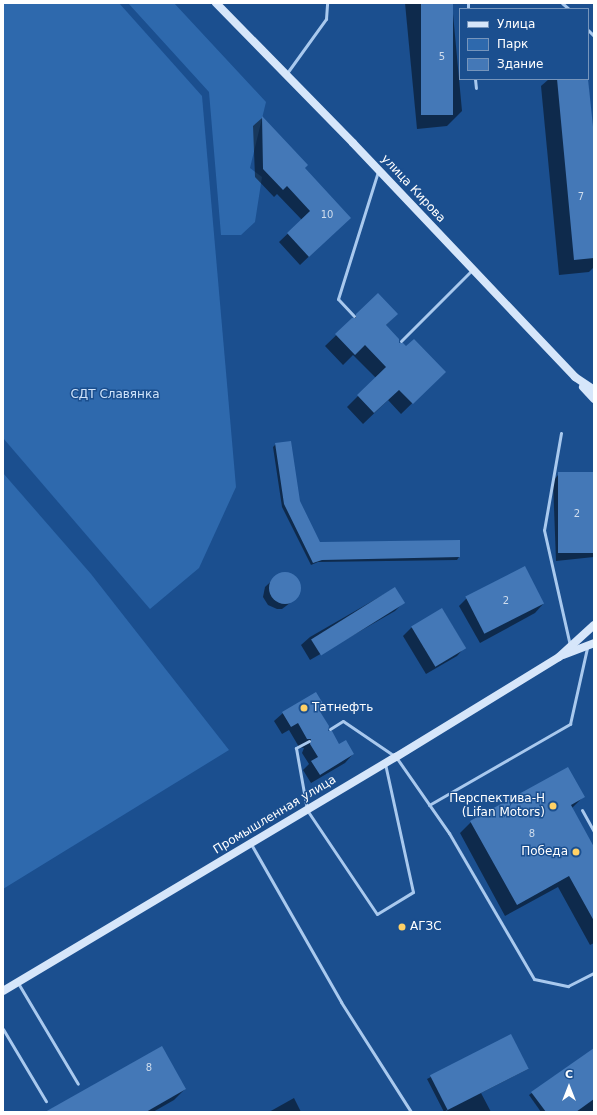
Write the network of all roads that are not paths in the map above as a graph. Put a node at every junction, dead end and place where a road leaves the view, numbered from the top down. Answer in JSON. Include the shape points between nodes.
{"nodes":[{"id":1,"x":216,"y":3,"type":"edge"},
{"id":2,"x":327,"y":3,"type":"edge"},
{"id":3,"x":286,"y":75,"type":"junction"},
{"id":4,"x":475,"y":80,"type":"edge"},
{"id":5,"x":476,"y":88,"type":"dead end"},
{"id":6,"x":378,"y":170,"type":"junction"},
{"id":7,"x":472,"y":269,"type":"junction"},
{"id":8,"x":354,"y":316,"type":"dead end"},
{"id":9,"x":401,"y":341,"type":"dead end"},
{"id":10,"x":575,"y":377,"type":"junction"},
{"id":11,"x":594,"y":390,"type":"edge"},
{"id":12,"x":594,"y":399,"type":"edge"},
{"id":13,"x":560,"y":433,"type":"dead end"},
{"id":14,"x":594,"y":625,"type":"edge"},
{"id":15,"x":591,"y":644,"type":"edge"},
{"id":16,"x":570,"y":646,"type":"junction"},
{"id":17,"x":559,"y":656,"type":"junction"},
{"id":18,"x":330,"y":729,"type":"dead end"},
{"id":19,"x":309,"y":741,"type":"dead end"},
{"id":20,"x":396,"y":757,"type":"junction"},
{"id":21,"x":385,"y":764,"type":"junction"},
{"id":22,"x":429,"y":805,"type":"junction"},
{"id":23,"x":307,"y":810,"type":"junction"},
{"id":24,"x":582,"y":810,"type":"dead end"},
{"id":25,"x":594,"y":832,"type":"edge"},
{"id":26,"x":251,"y":843,"type":"junction"},
{"id":27,"x":594,"y":973,"type":"edge"},
{"id":28,"x":18,"y":983,"type":"junction"},
{"id":29,"x":3,"y":991,"type":"edge"},
{"id":30,"x":3,"y":1029,"type":"edge"},
{"id":31,"x":78,"y":1084,"type":"dead end"},
{"id":32,"x":46,"y":1101,"type":"dead end"},
{"id":33,"x":411,"y":1112,"type":"edge"}],
"edges":[{"from":1,"to":3,"type":"main road","name":"улица Кирова"},
{"from":2,"to":3,"type":"lane","via":[[326,19]]},
{"from":3,"to":6,"type":"main road","name":"улица Кирова"},
{"from":4,"to":5,"type":"lane"},
{"from":6,"to":7,"type":"main road","name":"улица Кирова"},
{"from":6,"to":8,"type":"lane","via":[[338,299]]},
{"from":7,"to":9,"type":"lane"},
{"from":7,"to":10,"type":"main road","name":"улица Кирова"},
{"from":10,"to":11,"type":"main road","name":"улица Кирова"},
{"from":10,"to":12,"type":"main road"},
{"from":13,"to":16,"type":"lane","via":[[544,530]]},
{"from":14,"to":16,"type":"main road"},
{"from":15,"to":17,"type":"main road"},
{"from":15,"to":22,"type":"lane","via":[[570,724]]},
{"from":16,"to":17,"type":"main road"},
{"from":17,"to":20,"type":"main road","name":"Промышленная улица"},
{"from":18,"to":20,"type":"lane","via":[[343,722]]},
{"from":19,"to":23,"type":"lane","via":[[296,748]]},
{"from":20,"to":21,"type":"main road","name":"Промышленная улица"},
{"from":20,"to":22,"type":"lane"},
{"from":21,"to":23,"type":"main road","name":"Промышленная улица"},
{"from":21,"to":23,"type":"lane","via":[[413,892],[377,914]]},
{"from":22,"to":27,"type":"lane","via":[[449,834],[534,979],[568,986]]},
{"from":23,"to":26,"type":"main road","name":"Промышленная улица"},
{"from":24,"to":25,"type":"lane"},
{"from":26,"to":28,"type":"main road","name":"Промышленная улица"},
{"from":26,"to":33,"type":"lane","via":[[341,1002]]},
{"from":28,"to":29,"type":"main road","name":"Промышленная улица"},
{"from":28,"to":31,"type":"lane"},
{"from":30,"to":32,"type":"lane"}]}
